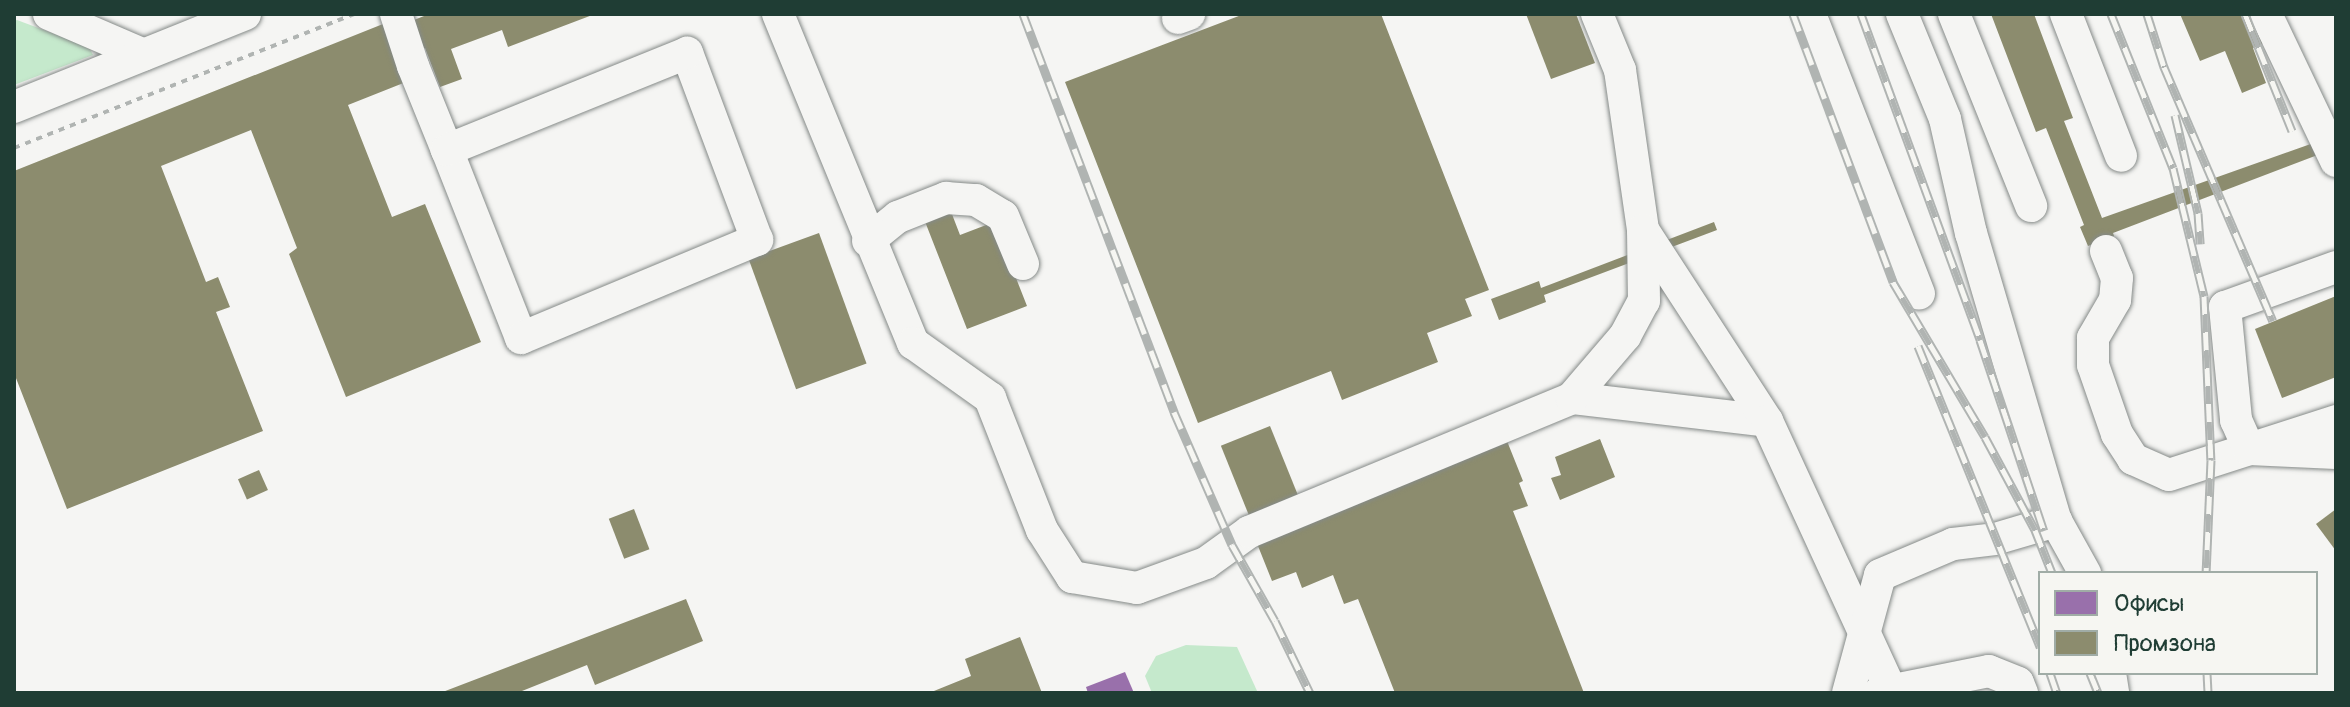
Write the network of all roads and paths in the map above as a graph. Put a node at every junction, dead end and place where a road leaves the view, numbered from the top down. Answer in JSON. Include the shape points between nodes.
{"nodes":[{"id":1,"x":49,"y":14,"type":"edge"},
{"id":2,"x":245,"y":14,"type":"edge"},
{"id":3,"x":355,"y":14,"type":"edge"},
{"id":4,"x":396,"y":14,"type":"edge"},
{"id":5,"x":778,"y":14,"type":"edge"},
{"id":6,"x":1597,"y":14,"type":"edge"},
{"id":7,"x":1810,"y":14,"type":"edge"},
{"id":8,"x":1902,"y":14,"type":"edge"},
{"id":9,"x":1954,"y":14,"type":"edge"},
{"id":10,"x":2066,"y":14,"type":"edge"},
{"id":11,"x":2087,"y":14,"type":"edge"},
{"id":12,"x":2266,"y":14,"type":"edge"},
{"id":13,"x":144,"y":55,"type":"junction"},
{"id":14,"x":14,"y":107,"type":"edge"},
{"id":15,"x":14,"y":148,"type":"edge"},
{"id":16,"x":447,"y":150,"type":"junction"},
{"id":17,"x":2336,"y":161,"type":"edge"},
{"id":18,"x":2031,"y":206,"type":"dead end"},
{"id":19,"x":1643,"y":230,"type":"junction"},
{"id":20,"x":868,"y":241,"type":"junction"},
{"id":21,"x":2106,"y":251,"type":"dead end"},
{"id":22,"x":1023,"y":264,"type":"dead end"},
{"id":23,"x":2336,"y":267,"type":"edge"},
{"id":24,"x":1919,"y":293,"type":"dead end"},
{"id":25,"x":1572,"y":398,"type":"junction"},
{"id":26,"x":1767,"y":421,"type":"junction"},
{"id":27,"x":2336,"y":421,"type":"edge"},
{"id":28,"x":2249,"y":449,"type":"junction"},
{"id":29,"x":2336,"y":453,"type":"edge"},
{"id":30,"x":2056,"y":521,"type":"junction"},
{"id":31,"x":2084,"y":571,"type":"edge"},
{"id":32,"x":1863,"y":637,"type":"junction"},
{"id":33,"x":1885,"y":691,"type":"edge"},
{"id":34,"x":1848,"y":693,"type":"edge"},
{"id":35,"x":2022,"y":693,"type":"edge"}],
"edges":[{"from":1,"to":13,"type":"lane"},
{"from":2,"to":13,"type":"lane"},
{"from":3,"to":15,"type":"path"},
{"from":4,"to":16,"type":"lane"},
{"from":5,"to":20,"type":"lane"},
{"from":6,"to":19,"type":"lane","via":[[1620,70]]},
{"from":7,"to":24,"type":"lane"},
{"from":8,"to":30,"type":"lane","via":[[1945,119],[1971,233]]},
{"from":9,"to":18,"type":"lane"},
{"from":10,"to":11,"type":"lane","via":[[2130,152]]},
{"from":12,"to":17,"type":"lane"},
{"from":13,"to":14,"type":"lane"},
{"from":16,"to":16,"type":"lane","via":[[521,338],[757,240],[687,53]]},
{"from":19,"to":25,"type":"lane","via":[[1644,301],[1625,336]]},
{"from":19,"to":26,"type":"lane"},
{"from":20,"to":22,"type":"lane","via":[[898,217],[946,198],[976,200],[1003,216]]},
{"from":20,"to":25,"type":"lane","via":[[913,343],[990,398],[1042,530],[1072,577],[1137,588],[1206,563],[1249,532]]},
{"from":21,"to":28,"type":"lane","via":[[2117,278],[2115,300],[2093,338],[2093,365],[2117,434],[2133,459],[2169,475]]},
{"from":23,"to":28,"type":"lane","via":[[2225,307],[2236,420]]},
{"from":25,"to":26,"type":"lane"},
{"from":26,"to":32,"type":"lane"},
{"from":27,"to":28,"type":"lane"},
{"from":28,"to":29,"type":"lane"},
{"from":30,"to":31,"type":"lane"},
{"from":30,"to":32,"type":"lane","via":[[1995,539],[1953,544],[1880,575]]},
{"from":32,"to":33,"type":"lane"},
{"from":32,"to":34,"type":"lane"},
{"from":33,"to":35,"type":"lane","via":[[1989,671],[2018,683]]}]}
